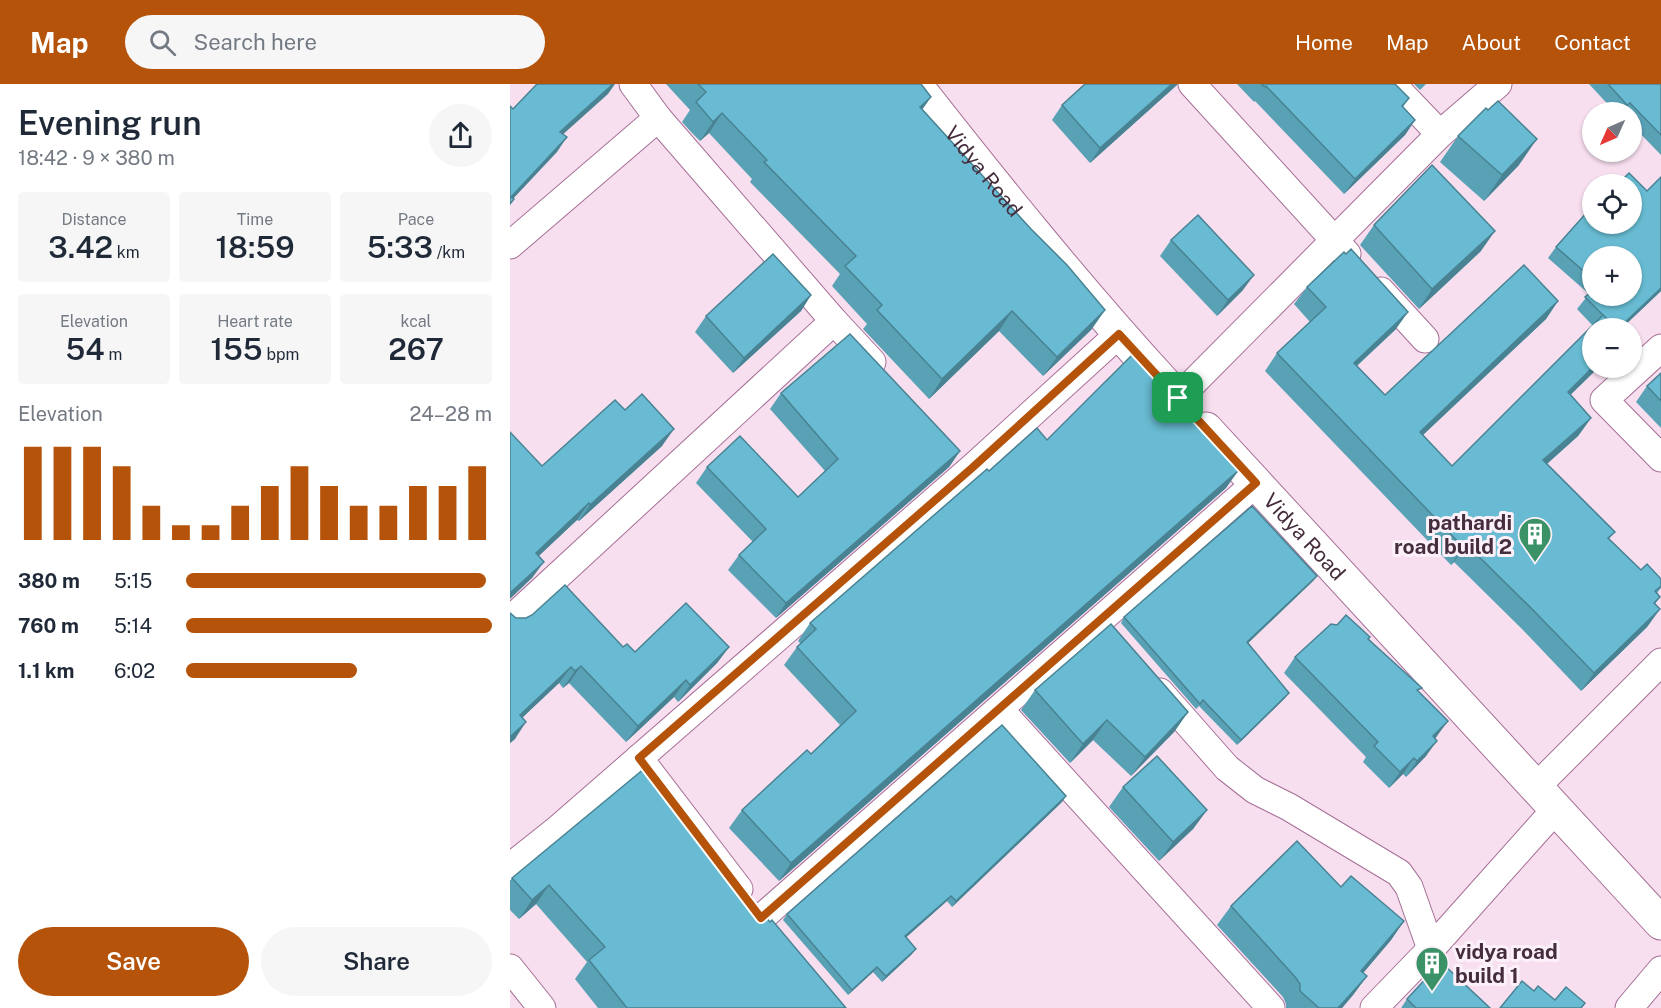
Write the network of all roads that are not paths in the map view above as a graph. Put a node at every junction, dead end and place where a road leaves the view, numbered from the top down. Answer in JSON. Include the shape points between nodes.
{"nodes":[{"id":1,"x":633,"y":84,"type":"edge"},
{"id":2,"x":915,"y":84,"type":"edge"},
{"id":3,"x":1192,"y":84,"type":"edge"},
{"id":4,"x":1392,"y":84,"type":"edge"},
{"id":5,"x":1498,"y":84,"type":"edge"},
{"id":6,"x":658,"y":117,"type":"junction"},
{"id":7,"x":1440,"y":134,"type":"junction"},
{"id":8,"x":1334,"y":240,"type":"junction"},
{"id":9,"x":510,"y":245,"type":"edge"},
{"id":10,"x":834,"y":321,"type":"junction"},
{"id":11,"x":1119,"y":334,"type":"junction"},
{"id":12,"x":1425,"y":339,"type":"dead end"},
{"id":13,"x":1661,"y":348,"type":"edge"},
{"id":14,"x":891,"y":382,"type":"edge"},
{"id":15,"x":1178,"y":398,"type":"junction"},
{"id":16,"x":1661,"y":459,"type":"edge"},
{"id":17,"x":1256,"y":483,"type":"junction"},
{"id":18,"x":515,"y":606,"type":"edge"},
{"id":19,"x":1661,"y":662,"type":"edge"},
{"id":20,"x":1144,"y":673,"type":"edge"},
{"id":21,"x":1000,"y":710,"type":"junction"},
{"id":22,"x":639,"y":758,"type":"junction"},
{"id":23,"x":1546,"y":798,"type":"junction"},
{"id":24,"x":510,"y":867,"type":"edge"},
{"id":25,"x":1661,"y":923,"type":"edge"},
{"id":26,"x":1431,"y":949,"type":"junction"},
{"id":27,"x":510,"y":968,"type":"edge"},
{"id":28,"x":1661,"y":970,"type":"edge"},
{"id":29,"x":542,"y":1008,"type":"edge"},
{"id":30,"x":1271,"y":1008,"type":"edge"},
{"id":31,"x":1374,"y":1008,"type":"edge"},
{"id":32,"x":1629,"y":1008,"type":"edge"}],
"edges":[{"from":1,"to":6,"type":"street"},
{"from":2,"to":11,"type":"street","name":"Vidya Road"},
{"from":3,"to":8,"type":"street"},
{"from":4,"to":7,"type":"street"},
{"from":5,"to":7,"type":"street"},
{"from":6,"to":9,"type":"street"},
{"from":6,"to":10,"type":"street"},
{"from":7,"to":8,"type":"street"},
{"from":8,"to":12,"type":"street"},
{"from":8,"to":15,"type":"street"},
{"from":10,"to":14,"type":"street"},
{"from":10,"to":18,"type":"street"},
{"from":11,"to":15,"type":"street","name":"Vidya Road"},
{"from":11,"to":22,"type":"street","via":[[964,459]]},
{"from":13,"to":16,"type":"street","via":[[1604,400]]},
{"from":15,"to":17,"type":"street","name":"Vidya Road"},
{"from":17,"to":21,"type":"street","via":[[1106,630]]},
{"from":17,"to":23,"type":"street","name":"Vidya Road"},
{"from":19,"to":23,"type":"street"},
{"from":20,"to":26,"type":"street","via":[[1227,768],[1255,790],[1399,873],[1409,886]]},
{"from":21,"to":22,"type":"street","via":[[769,927]]},
{"from":21,"to":30,"type":"street"},
{"from":22,"to":24,"type":"street"},
{"from":23,"to":25,"type":"street","name":"Vidya Road"},
{"from":23,"to":26,"type":"street"},
{"from":26,"to":31,"type":"street"},
{"from":27,"to":29,"type":"street"},
{"from":28,"to":32,"type":"street"}]}
